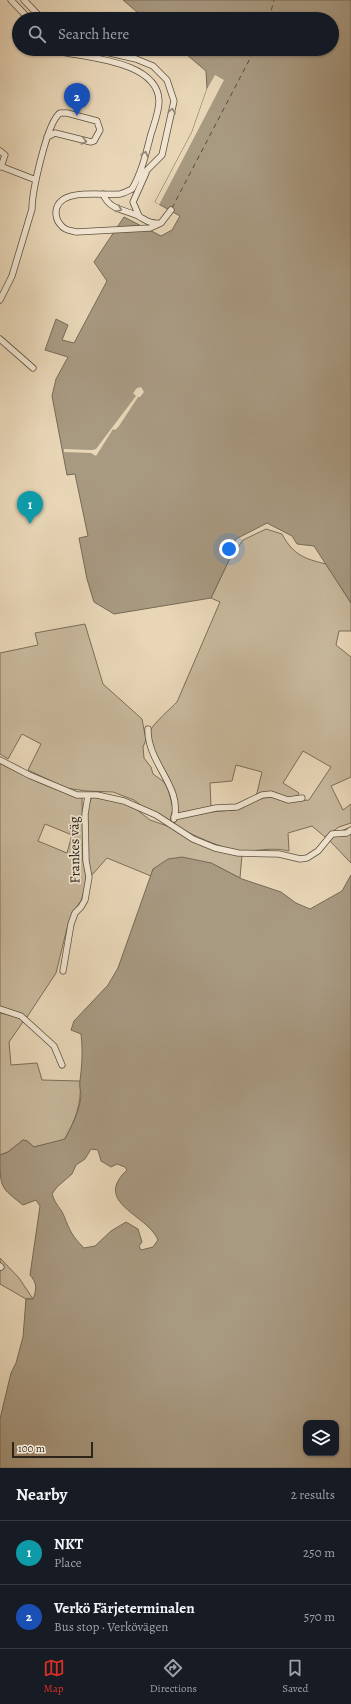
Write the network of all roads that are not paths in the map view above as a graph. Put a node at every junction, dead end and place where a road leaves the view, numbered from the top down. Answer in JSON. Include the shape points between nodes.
{"nodes":[{"id":1,"x":11,"y":0,"type":"edge"},
{"id":2,"x":24,"y":0,"type":"edge"},
{"id":3,"x":22,"y":12,"type":"edge"},
{"id":4,"x":35,"y":12,"type":"edge"},
{"id":5,"x":81,"y":56,"type":"edge"},
{"id":6,"x":123,"y":56,"type":"edge"},
{"id":7,"x":47,"y":137,"type":"junction"},
{"id":8,"x":0,"y":151,"type":"edge"},
{"id":9,"x":0,"y":167,"type":"edge"},
{"id":10,"x":148,"y":169,"type":"junction"},
{"id":11,"x":36,"y":180,"type":"junction"},
{"id":12,"x":137,"y":181,"type":"junction"},
{"id":13,"x":103,"y":194,"type":"junction"},
{"id":14,"x":170,"y":210,"type":"dead end"},
{"id":15,"x":140,"y":217,"type":"junction"},
{"id":16,"x":161,"y":223,"type":"junction"},
{"id":17,"x":0,"y":300,"type":"edge"},
{"id":18,"x":0,"y":340,"type":"edge"},
{"id":19,"x":33,"y":368,"type":"dead end"},
{"id":20,"x":148,"y":730,"type":"dead end"},
{"id":21,"x":0,"y":760,"type":"edge"},
{"id":22,"x":88,"y":796,"type":"junction"},
{"id":23,"x":302,"y":798,"type":"dead end"},
{"id":24,"x":174,"y":817,"type":"junction"},
{"id":25,"x":172,"y":825,"type":"junction"},
{"id":26,"x":351,"y":830,"type":"edge"},
{"id":27,"x":63,"y":971,"type":"dead end"},
{"id":28,"x":0,"y":1009,"type":"edge"},
{"id":29,"x":62,"y":1065,"type":"dead end"}],
"edges":[{"from":1,"to":3,"type":"street"},
{"from":2,"to":4,"type":"street"},
{"from":12,"to":5,"type":"street","one_way":true,"via":[[158,110],[159,100],[151,80],[124,65]]},
{"from":10,"to":6,"type":"street","one_way":true,"via":[[162,155],[174,101],[167,80],[153,66]]},
{"from":7,"to":7,"type":"street","one_way":true,"via":[[55,133],[91,142],[100,130],[97,121],[60,113],[54,119]]},
{"from":7,"to":11,"type":"street"},
{"from":8,"to":9,"type":"street","via":[[5,155]]},
{"from":9,"to":11,"type":"street"},
{"from":10,"to":12,"type":"street"},
{"from":10,"to":15,"type":"street","via":[[133,202]]},
{"from":11,"to":17,"type":"street","via":[[32,209],[12,276]]},
{"from":12,"to":13,"type":"street","via":[[132,189],[126,192]]},
{"from":13,"to":15,"type":"street","one_way":true,"via":[[115,208]]},
{"from":13,"to":16,"type":"street","via":[[65,198],[59,202],[56,210],[59,223],[64,229],[76,232],[150,228]]},
{"from":14,"to":16,"type":"street"},
{"from":15,"to":16,"type":"street","via":[[155,224]]},
{"from":18,"to":19,"type":"street"},
{"from":20,"to":24,"type":"street","via":[[151,753],[175,800]]},
{"from":21,"to":22,"type":"street","via":[[58,788]]},
{"from":22,"to":25,"type":"street","via":[[97,795],[124,801]]},
{"from":22,"to":27,"type":"street","name":"Frankes väg","via":[[85,814],[86,862],[89,877],[85,900],[75,913],[71,924]]},
{"from":23,"to":24,"type":"street","via":[[288,800],[271,794],[262,795],[237,807],[216,808]]},
{"from":24,"to":25,"type":"street"},
{"from":25,"to":26,"type":"street","via":[[193,839],[215,848],[238,853],[279,854],[300,859],[311,856],[332,834]]},
{"from":28,"to":29,"type":"street","via":[[21,1016],[32,1029],[54,1046]]}]}
